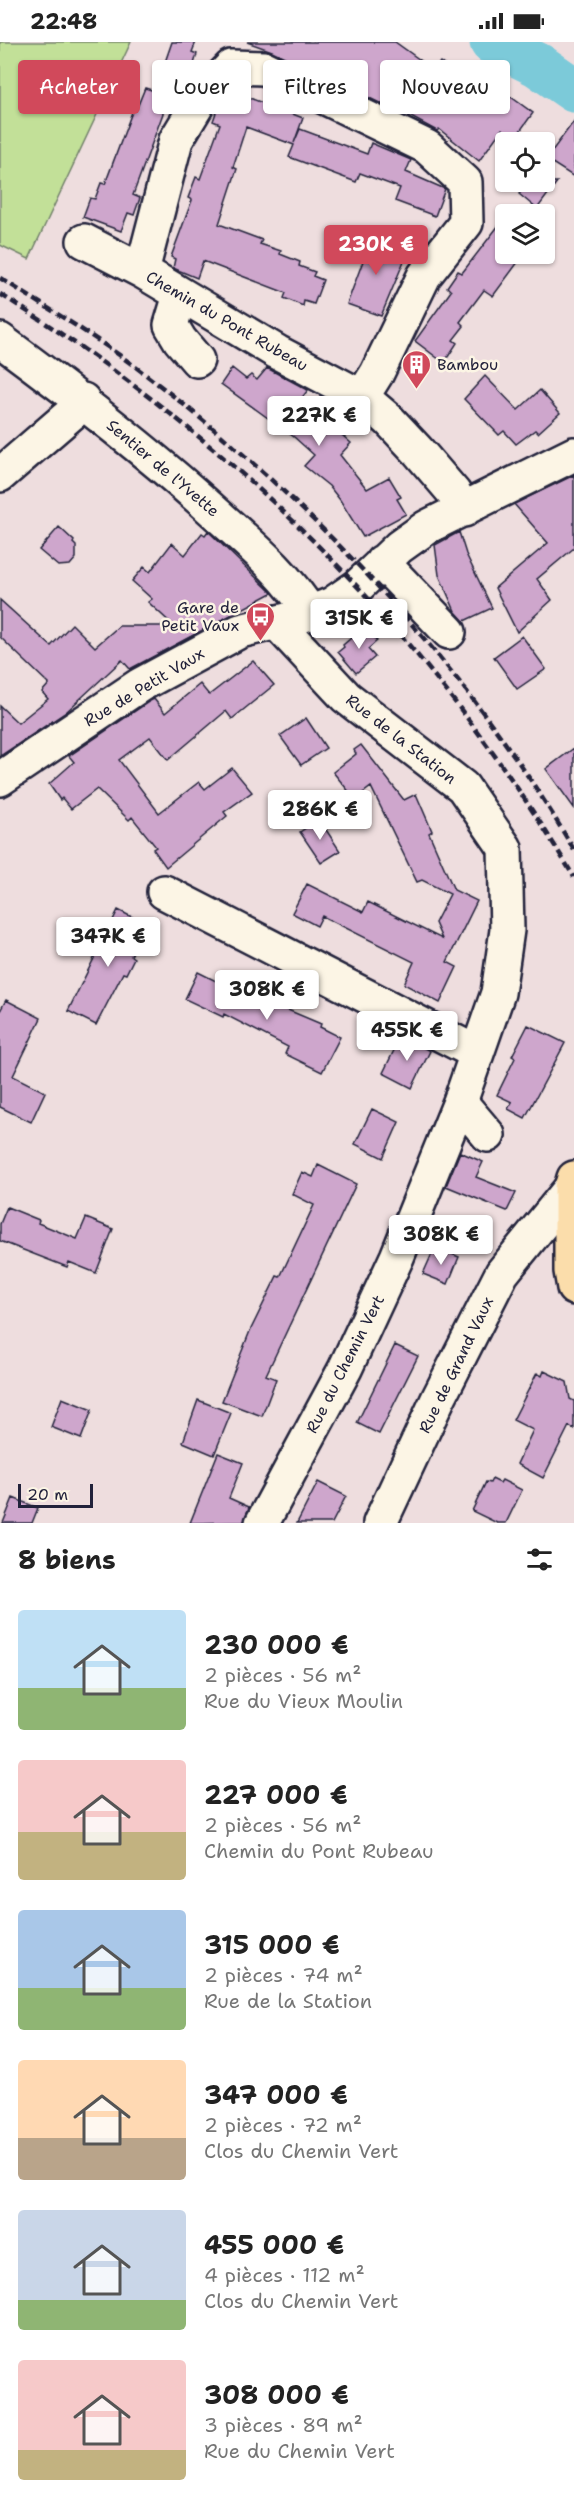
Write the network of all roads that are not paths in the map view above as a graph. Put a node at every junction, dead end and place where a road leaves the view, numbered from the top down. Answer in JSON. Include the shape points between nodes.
{"nodes":[{"id":1,"x":84,"y":241,"type":"dead end"},
{"id":2,"x":142,"y":271,"type":"junction"},
{"id":3,"x":180,"y":295,"type":"junction"},
{"id":4,"x":0,"y":340,"type":"edge"},
{"id":5,"x":197,"y":360,"type":"dead end"},
{"id":6,"x":362,"y":397,"type":"junction"},
{"id":7,"x":82,"y":400,"type":"junction"},
{"id":8,"x":574,"y":454,"type":"edge"},
{"id":9,"x":0,"y":475,"type":"edge"},
{"id":10,"x":464,"y":510,"type":"junction"},
{"id":11,"x":382,"y":562,"type":"junction"},
{"id":12,"x":310,"y":613,"type":"junction"},
{"id":13,"x":277,"y":623,"type":"junction"},
{"id":14,"x":449,"y":632,"type":"dead end"},
{"id":15,"x":0,"y":779,"type":"edge"},
{"id":16,"x":164,"y":892,"type":"dead end"},
{"id":17,"x":477,"y":1053,"type":"junction"},
{"id":18,"x":459,"y":1102,"type":"junction"},
{"id":19,"x":488,"y":1135,"type":"dead end"},
{"id":20,"x":573,"y":1183,"type":"edge"},
{"id":21,"x":574,"y":1288,"type":"edge"},
{"id":22,"x":262,"y":1523,"type":"edge"},
{"id":23,"x":380,"y":1523,"type":"edge"}],
"edges":[{"from":1,"to":2,"type":"street","name":"Chemin du Pont Rubeau"},
{"from":2,"to":3,"type":"street","name":"Chemin du Pont Rubeau"},
{"from":2,"to":6,"type":"street","via":[[176,140],[202,97],[231,67],[264,68],[427,147],[465,182],[466,223],[424,276]]},
{"from":3,"to":5,"type":"street","via":[[171,325]]},
{"from":3,"to":6,"type":"street","name":"Chemin du Pont Rubeau"},
{"from":4,"to":7,"type":"street","name":"Sentier de l'Yvette"},
{"from":6,"to":10,"type":"street","name":"Chemin du Pont Rubeau","via":[[418,451]]},
{"from":7,"to":9,"type":"street"},
{"from":7,"to":12,"type":"street","name":"Sentier de l'Yvette","via":[[252,546],[297,592]]},
{"from":8,"to":10,"type":"street","name":"Rue de Petit Vaux"},
{"from":10,"to":11,"type":"street","name":"Rue de Petit Vaux","via":[[427,527]]},
{"from":11,"to":12,"type":"street","name":"Rue de Petit Vaux","via":[[342,599]]},
{"from":11,"to":14,"type":"street"},
{"from":12,"to":13,"type":"street","name":"Rue de Petit Vaux"},
{"from":13,"to":15,"type":"street","name":"Rue de Petit Vaux","via":[[240,631],[140,685]]},
{"from":13,"to":17,"type":"street","name":"Rue de la Station","via":[[346,697],[463,787],[505,848],[507,930],[498,993]]},
{"from":16,"to":17,"type":"street"},
{"from":17,"to":18,"type":"street","name":"Rue de la Station"},
{"from":18,"to":19,"type":"street"},
{"from":18,"to":22,"type":"street","name":"Rue du Chemin Vert","via":[[398,1257],[345,1369]]},
{"from":20,"to":21,"type":"main road"},
{"from":20,"to":23,"type":"street","name":"Rue de Grand Vaux","via":[[502,1273]]}]}
